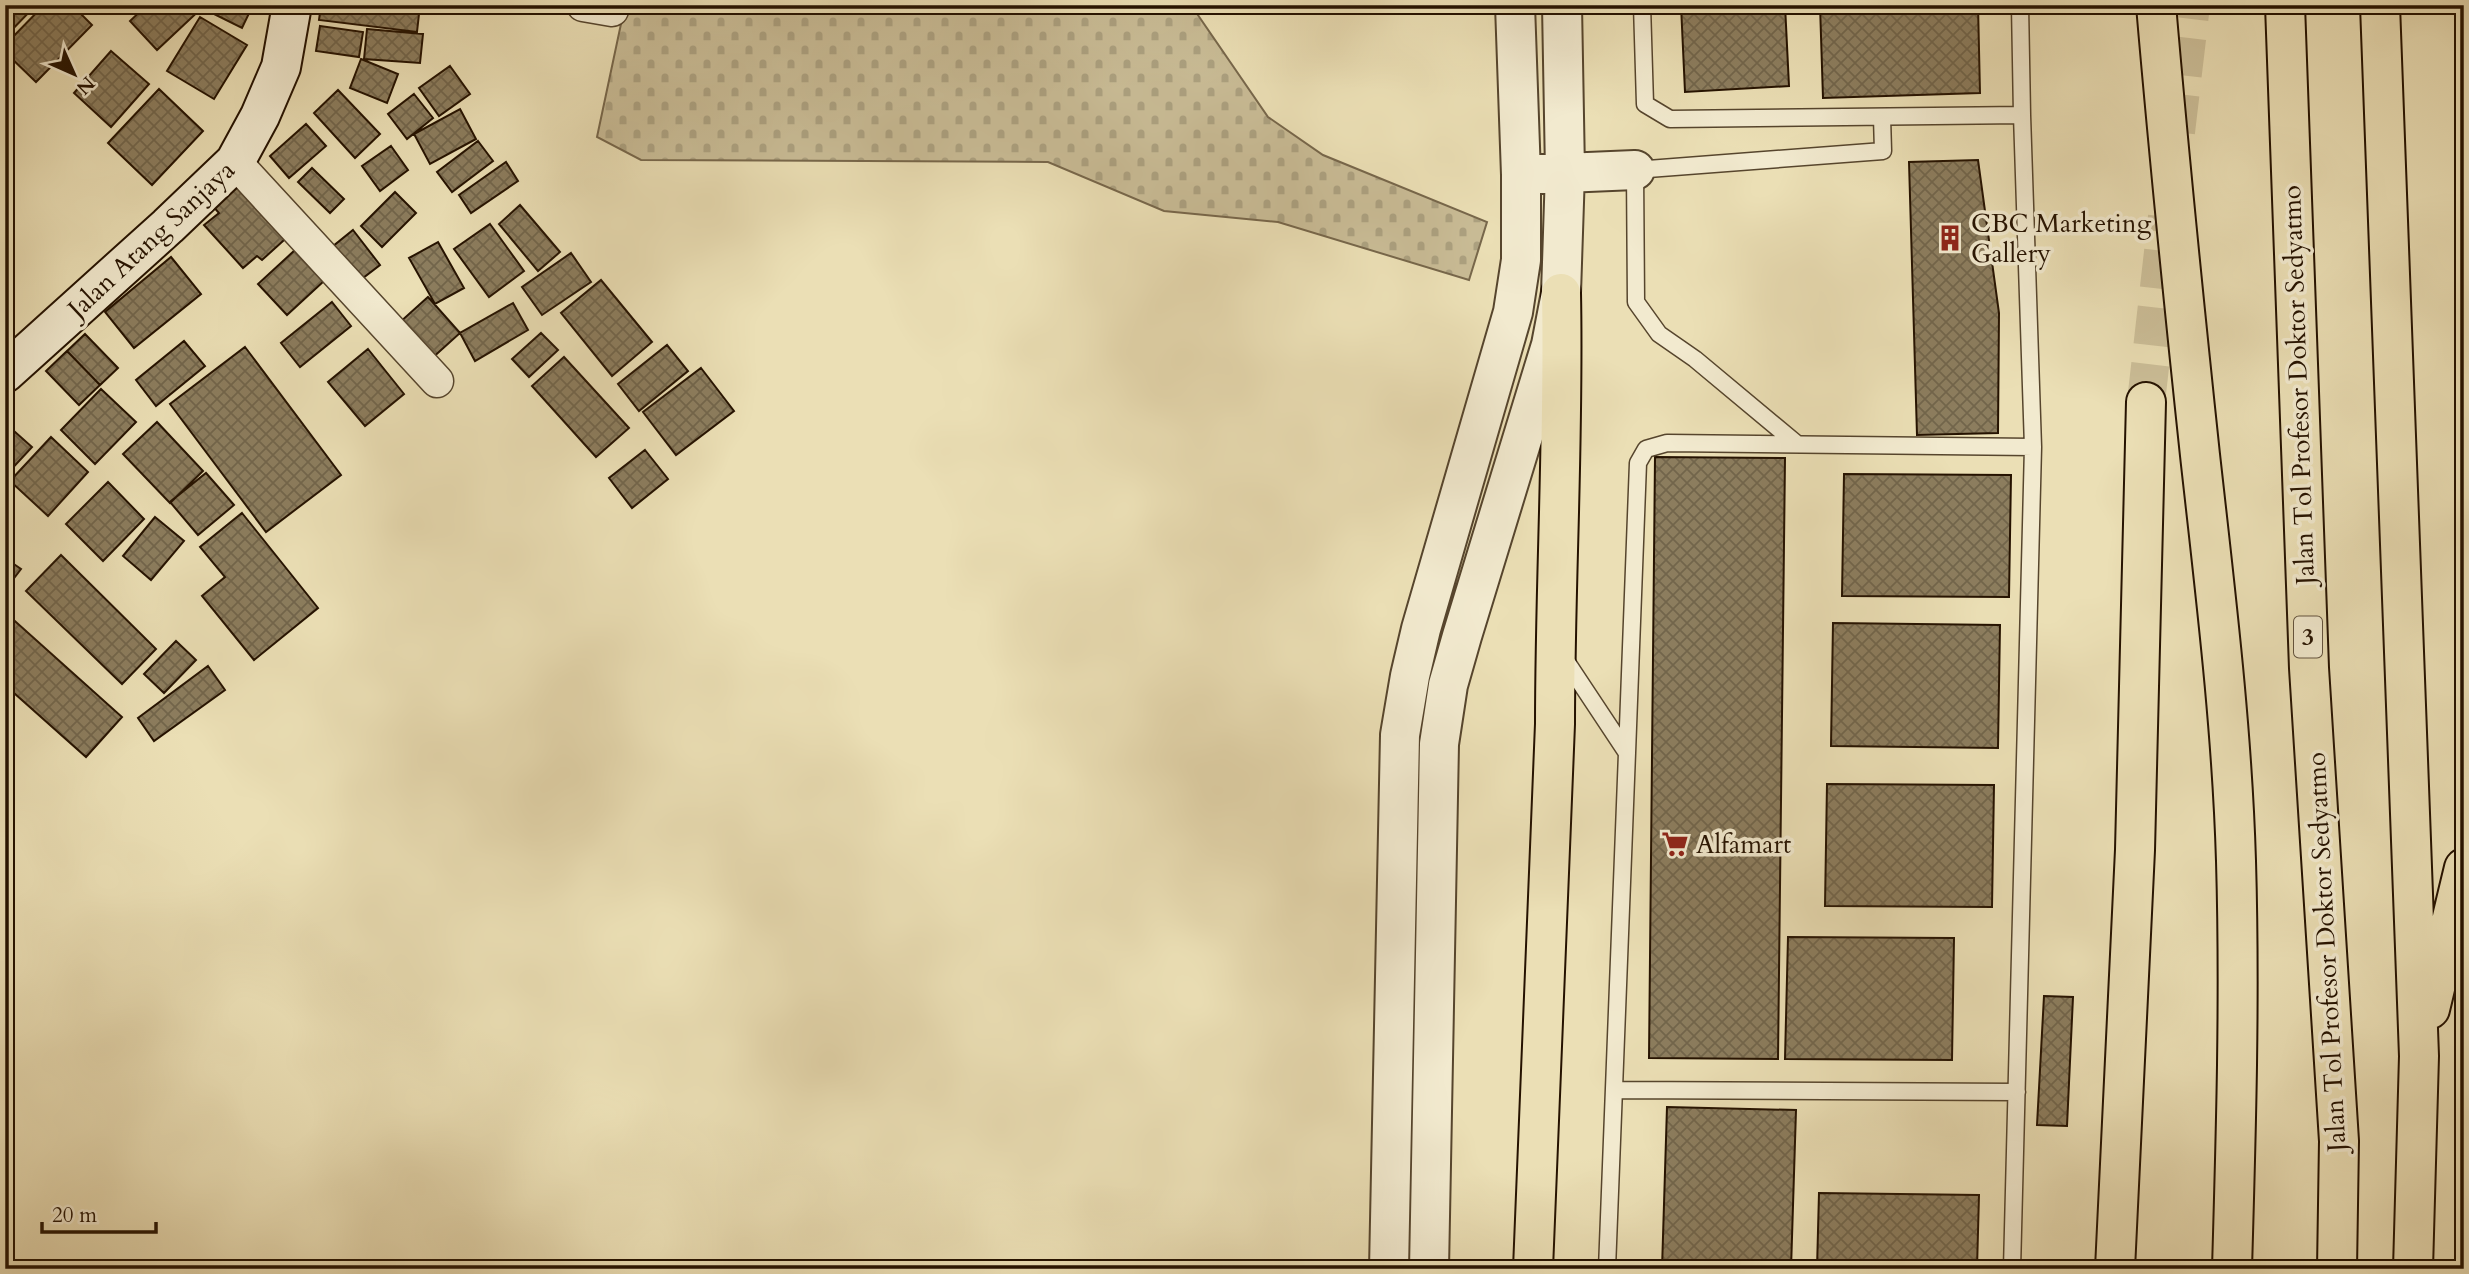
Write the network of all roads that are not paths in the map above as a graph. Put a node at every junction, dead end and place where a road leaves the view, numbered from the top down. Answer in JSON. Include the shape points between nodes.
{"nodes":[{"id":1,"x":292,"y":5,"type":"edge"},
{"id":2,"x":1515,"y":5,"type":"edge"},
{"id":3,"x":1562,"y":5,"type":"edge"},
{"id":4,"x":1642,"y":5,"type":"edge"},
{"id":5,"x":2020,"y":5,"type":"edge"},
{"id":6,"x":2156,"y":5,"type":"edge"},
{"id":7,"x":2285,"y":5,"type":"edge"},
{"id":8,"x":2380,"y":5,"type":"edge"},
{"id":9,"x":2022,"y":116,"type":"junction"},
{"id":10,"x":1882,"y":117,"type":"junction"},
{"id":11,"x":236,"y":162,"type":"junction"},
{"id":12,"x":1635,"y":170,"type":"junction"},
{"id":13,"x":1565,"y":172,"type":"junction"},
{"id":14,"x":1521,"y":175,"type":"junction"},
{"id":15,"x":1561,"y":293,"type":"junction"},
{"id":16,"x":5,"y":373,"type":"edge"},
{"id":17,"x":437,"y":381,"type":"dead end"},
{"id":18,"x":2146,"y":402,"type":"tunnel mouth"},
{"id":19,"x":1797,"y":444,"type":"junction"},
{"id":20,"x":2033,"y":447,"type":"junction"},
{"id":21,"x":1555,"y":645,"type":"junction"},
{"id":22,"x":1627,"y":753,"type":"junction"},
{"id":23,"x":2464,"y":868,"type":"edge"},
{"id":24,"x":2419,"y":1056,"type":"junction"},
{"id":25,"x":1614,"y":1090,"type":"junction"},
{"id":26,"x":2017,"y":1092,"type":"junction"},
{"id":27,"x":1389,"y":1269,"type":"edge"},
{"id":28,"x":1429,"y":1269,"type":"edge"},
{"id":29,"x":1533,"y":1269,"type":"edge"},
{"id":30,"x":1607,"y":1269,"type":"edge"},
{"id":31,"x":2012,"y":1269,"type":"edge"},
{"id":32,"x":2115,"y":1269,"type":"edge"},
{"id":33,"x":2231,"y":1269,"type":"edge"},
{"id":34,"x":2337,"y":1269,"type":"edge"},
{"id":35,"x":2413,"y":1269,"type":"edge"}],
"edges":[{"from":1,"to":11,"type":"street","name":"Jalan Atang Sanjaya","via":[[281,67]]},
{"from":2,"to":14,"type":"street"},
{"from":3,"to":13,"type":"street"},
{"from":4,"to":10,"type":"lane","via":[[1645,104],[1670,119]]},
{"from":5,"to":9,"type":"lane"},
{"from":6,"to":33,"type":"highway","via":[[2209,531],[2236,861],[2238,1079]]},
{"from":7,"to":34,"type":"highway","name":"Jalan Tol Profesor Doktor Sedyatmo","number":"3","via":[[2309,668],[2339,1141]]},
{"from":8,"to":24,"type":"highway"},
{"from":9,"to":10,"type":"lane"},
{"from":9,"to":20,"type":"lane"},
{"from":10,"to":12,"type":"lane","via":[[1883,151]]},
{"from":11,"to":16,"type":"street","name":"Jalan Atang Sanjaya"},
{"from":11,"to":17,"type":"street"},
{"from":12,"to":13,"type":"street"},
{"from":12,"to":19,"type":"lane","via":[[1636,302],[1659,334]]},
{"from":13,"to":14,"type":"street"},
{"from":13,"to":15,"type":"street"},
{"from":14,"to":27,"type":"street","via":[[1521,260],[1513,312],[1421,629],[1400,736]]},
{"from":15,"to":21,"type":"highway"},
{"from":15,"to":28,"type":"street","via":[[1551,345],[1448,685],[1439,744]]},
{"from":18,"to":32,"type":"highway","via":[[2135,850]]},
{"from":19,"to":20,"type":"lane"},
{"from":19,"to":22,"type":"lane","via":[[1667,443],[1646,449],[1638,463]]},
{"from":20,"to":26,"type":"lane"},
{"from":21,"to":22,"type":"lane"},
{"from":21,"to":29,"type":"highway"},
{"from":22,"to":25,"type":"lane"},
{"from":23,"to":24,"type":"highway"},
{"from":24,"to":35,"type":"highway"},
{"from":25,"to":26,"type":"lane"},
{"from":25,"to":30,"type":"lane"},
{"from":26,"to":31,"type":"lane"}]}
